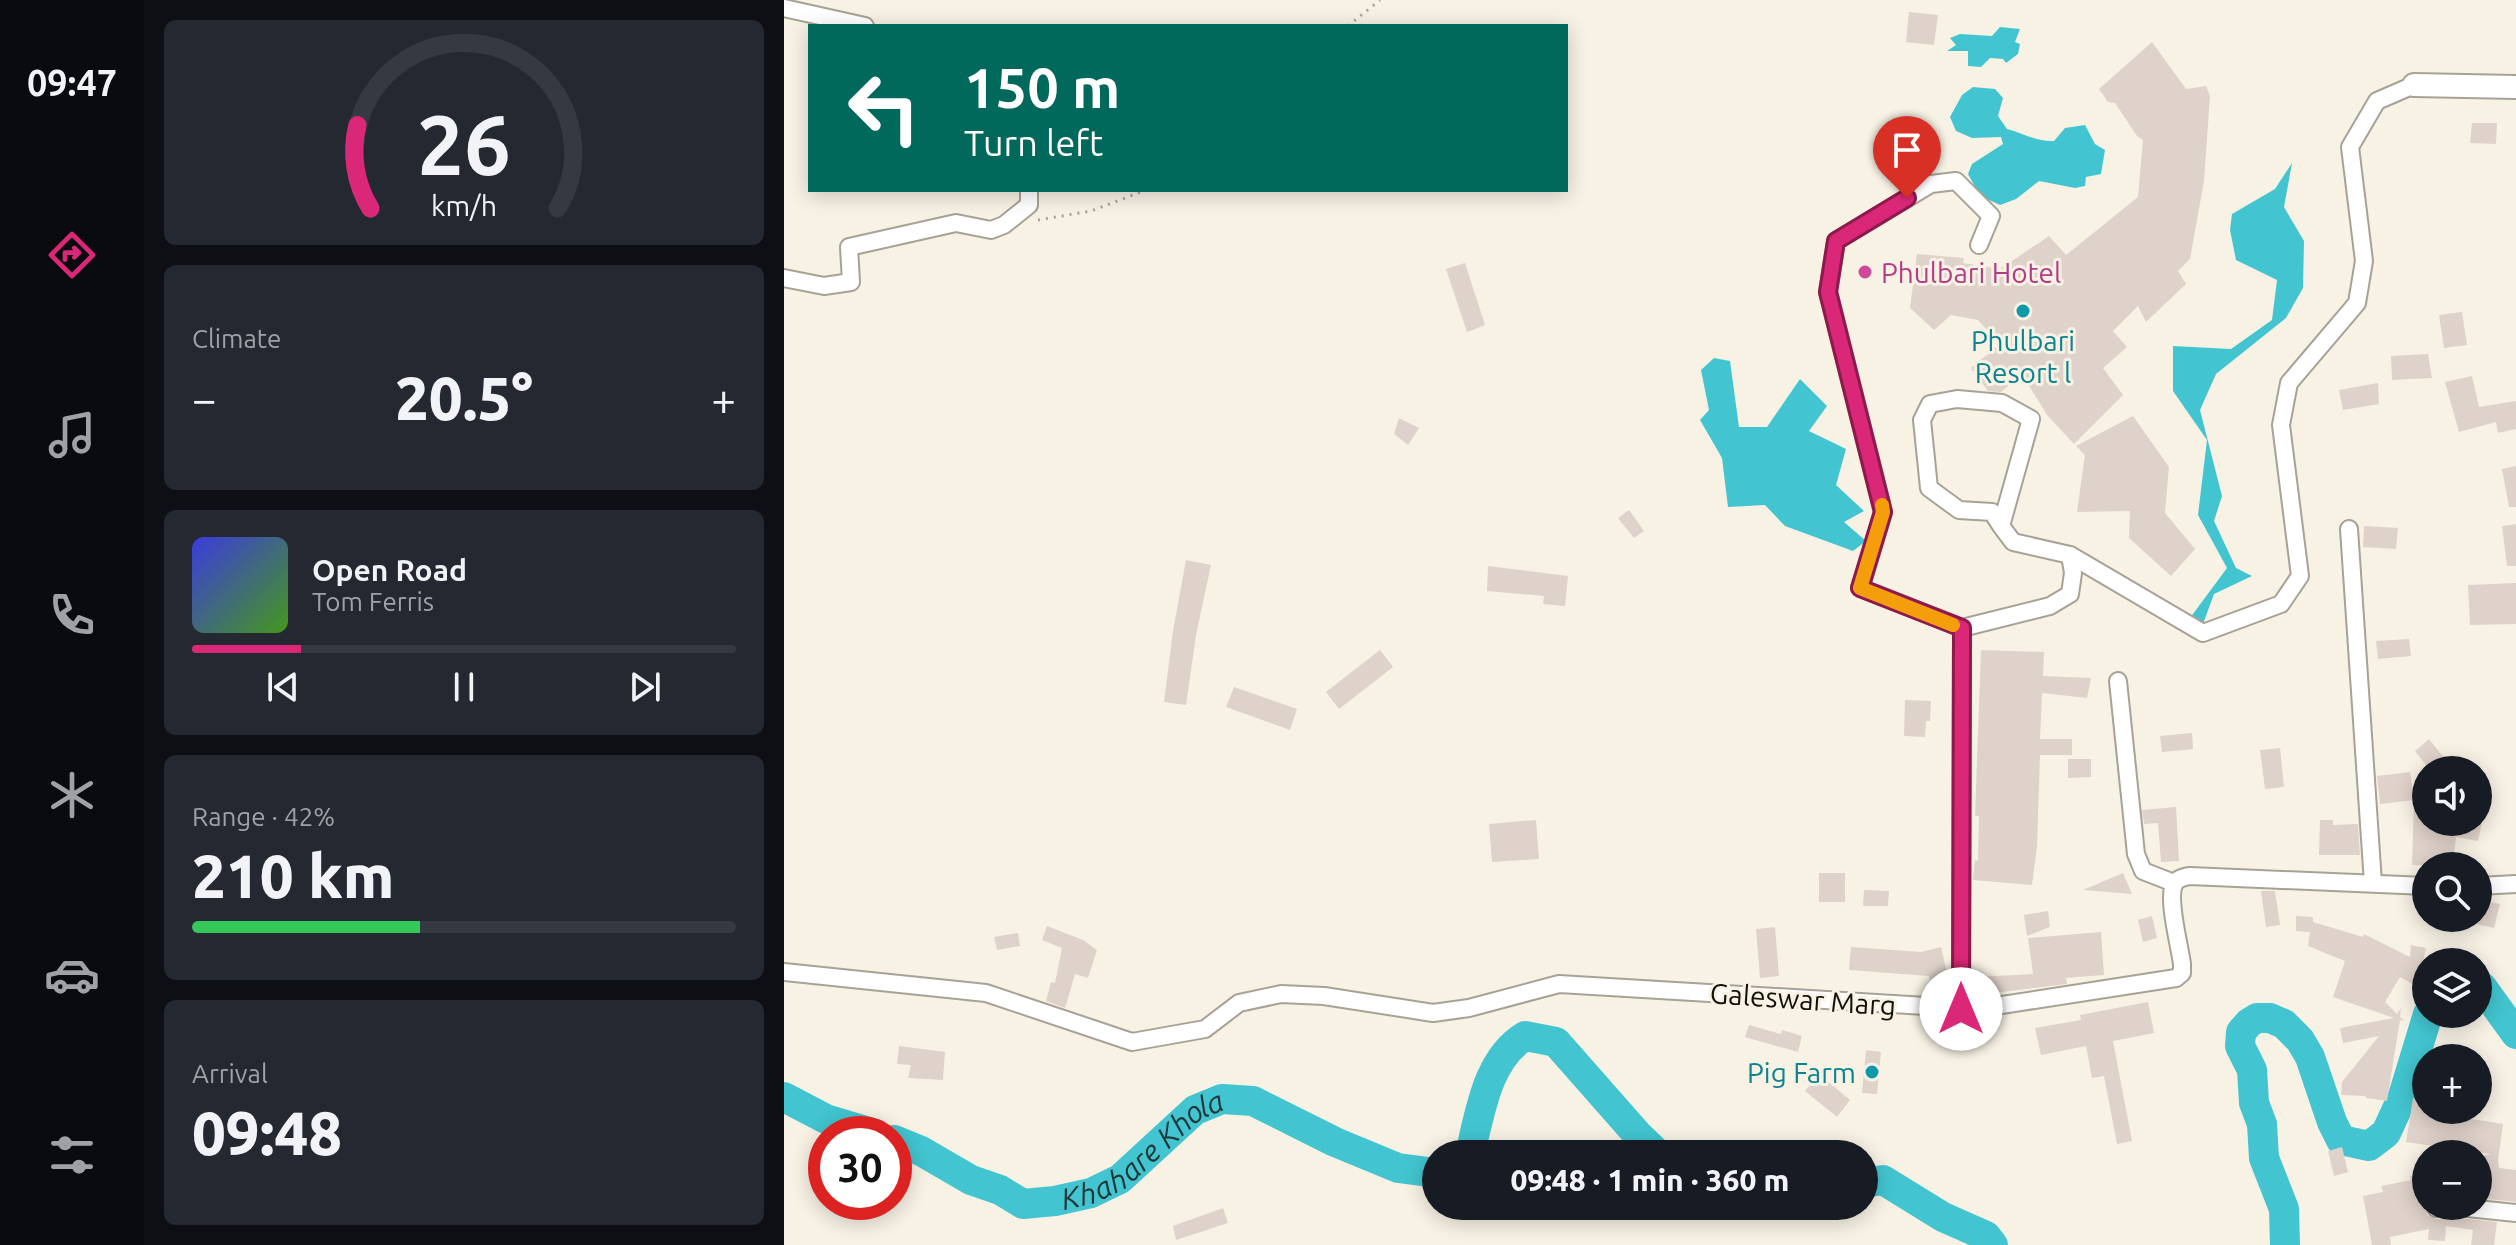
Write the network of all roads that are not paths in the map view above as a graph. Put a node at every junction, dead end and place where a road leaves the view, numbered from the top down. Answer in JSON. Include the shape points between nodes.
{"nodes":[{"id":1,"x":784,"y":8,"type":"edge"},
{"id":2,"x":856,"y":24,"type":"edge"},
{"id":3,"x":2414,"y":85,"type":"joint"},
{"id":4,"x":2516,"y":87,"type":"edge"},
{"id":5,"x":1029,"y":192,"type":"edge"},
{"id":6,"x":1979,"y":245,"type":"dead end"},
{"id":7,"x":784,"y":278,"type":"edge"},
{"id":8,"x":2001,"y":526,"type":"junction"},
{"id":9,"x":2349,"y":529,"type":"dead end"},
{"id":10,"x":2070,"y":555,"type":"junction"},
{"id":11,"x":1962,"y":628,"type":"junction"},
{"id":12,"x":2118,"y":681,"type":"dead end"},
{"id":13,"x":2174,"y":883,"type":"junction"},
{"id":14,"x":2373,"y":883,"type":"junction"},
{"id":15,"x":2516,"y":884,"type":"edge"},
{"id":16,"x":2412,"y":885,"type":"edge"},
{"id":17,"x":2492,"y":885,"type":"edge"},
{"id":18,"x":784,"y":972,"type":"edge"},
{"id":19,"x":1961,"y":1009,"type":"junction"},
{"id":20,"x":2492,"y":1211,"type":"edge"},
{"id":21,"x":2516,"y":1213,"type":"edge"}],
"edges":[{"from":1,"to":2,"type":"street"},
{"from":3,"to":4,"type":"main road"},
{"from":3,"to":10,"type":"street","via":[[2377,101],[2350,147],[2364,261],[2357,303],[2289,383],[2281,425],[2300,576],[2281,604],[2203,633]]},
{"from":5,"to":7,"type":"street","via":[[1029,205],[991,230],[956,223],[849,247],[851,282],[824,286]]},
{"from":6,"to":11,"type":"street","via":[[1991,216],[1956,181],[1931,184],[1836,241],[1828,292],[1883,512],[1860,588]]},
{"from":8,"to":8,"type":"street","via":[[1992,512],[1959,510],[1929,488],[1922,420],[1930,404],[1957,399],[2002,403],[2031,419]]},
{"from":8,"to":10,"type":"street","via":[[2013,542]]},
{"from":9,"to":14,"type":"street"},
{"from":10,"to":11,"type":"street","via":[[2070,594],[2050,606]]},
{"from":11,"to":19,"type":"street"},
{"from":12,"to":13,"type":"street","via":[[2136,854],[2143,871]]},
{"from":13,"to":14,"type":"street","via":[[2190,876]]},
{"from":13,"to":19,"type":"street","name":"Galeswar Marg","via":[[2182,964],[2176,978]]},
{"from":14,"to":16,"type":"street"},
{"from":15,"to":17,"type":"street"},
{"from":18,"to":19,"type":"street","name":"Galeswar Marg","via":[[986,993],[1132,1042],[1205,1029],[1239,1003],[1281,994],[1433,1013],[1559,984]]},
{"from":20,"to":21,"type":"street"}]}
